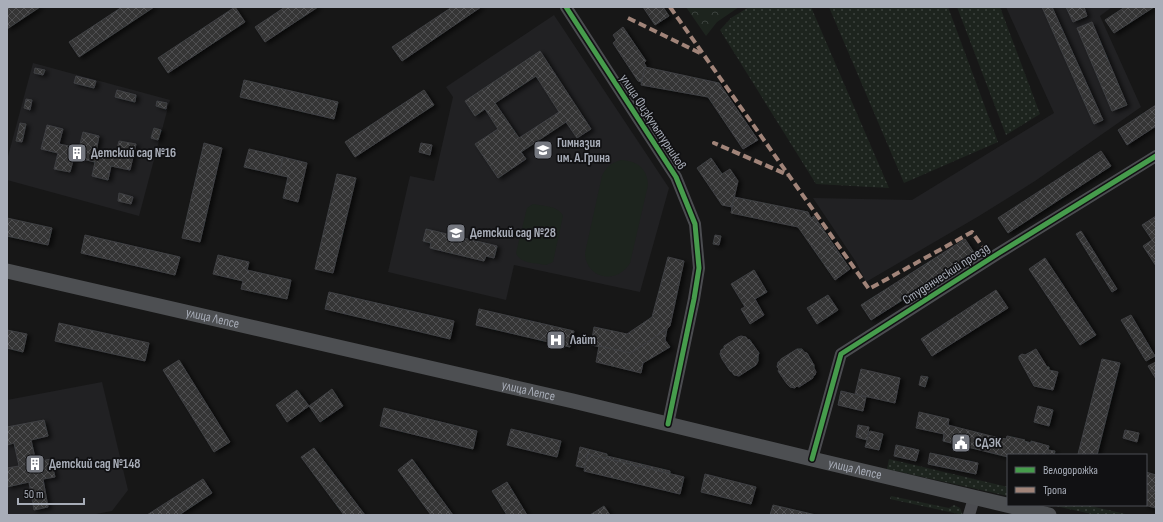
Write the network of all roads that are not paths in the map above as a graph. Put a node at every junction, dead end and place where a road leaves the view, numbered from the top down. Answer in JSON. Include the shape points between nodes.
{"nodes":[{"id":1,"x":566,"y":7,"type":"edge"},
{"id":2,"x":1156,"y":156,"type":"edge"},
{"id":3,"x":7,"y":271,"type":"edge"},
{"id":4,"x":668,"y":424,"type":"junction"},
{"id":5,"x":812,"y":460,"type":"junction"},
{"id":6,"x":974,"y":498,"type":"junction"},
{"id":7,"x":1007,"y":505,"type":"edge"},
{"id":8,"x":1009,"y":506,"type":"edge"},
{"id":9,"x":969,"y":515,"type":"edge"},
{"id":10,"x":1049,"y":515,"type":"edge"}],
"edges":[{"from":1,"to":4,"type":"street","name":"улица Физкультурников","via":[[676,177],[695,224],[699,268]]},
{"from":2,"to":5,"type":"street","name":"Студенческий проезд","via":[[841,354]]},
{"from":3,"to":4,"type":"main road","name":"улица Лепсе"},
{"from":4,"to":5,"type":"main road","name":"улица Лепсе"},
{"from":5,"to":6,"type":"main road","name":"улица Лепсе"},
{"from":6,"to":7,"type":"main road","name":"улица Лепсе"},
{"from":6,"to":9,"type":"street"},
{"from":8,"to":10,"type":"main road","name":"улица Лепсе"}]}
